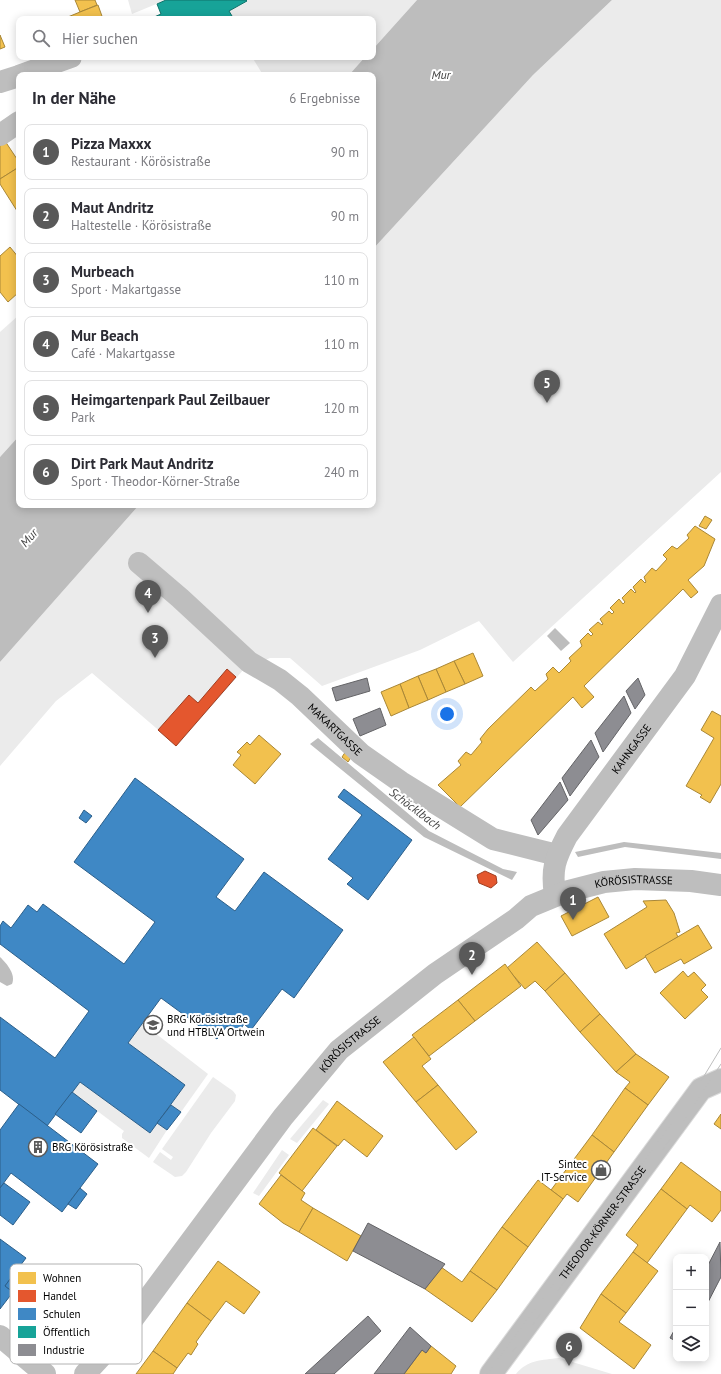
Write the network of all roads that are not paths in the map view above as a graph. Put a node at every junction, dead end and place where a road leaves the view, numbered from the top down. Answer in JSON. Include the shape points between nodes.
{"nodes":[{"id":1,"x":59,"y":66,"type":"edge"},
{"id":2,"x":33,"y":72,"type":"edge"},
{"id":3,"x":16,"y":76,"type":"edge"},
{"id":4,"x":0,"y":82,"type":"edge"},
{"id":5,"x":16,"y":124,"type":"edge"},
{"id":6,"x":0,"y":135,"type":"edge"},
{"id":7,"x":139,"y":563,"type":"dead end"},
{"id":8,"x":721,"y":605,"type":"edge"},
{"id":9,"x":555,"y":863,"type":"junction"},
{"id":10,"x":721,"y":885,"type":"edge"},
{"id":11,"x":555,"y":895,"type":"junction"},
{"id":12,"x":721,"y":1080,"type":"edge"},
{"id":13,"x":142,"y":1308,"type":"edge"},
{"id":14,"x":0,"y":1336,"type":"edge"},
{"id":15,"x":10,"y":1344,"type":"edge"},
{"id":16,"x":33,"y":1364,"type":"edge"},
{"id":17,"x":95,"y":1364,"type":"edge"},
{"id":18,"x":45,"y":1374,"type":"edge"},
{"id":19,"x":86,"y":1374,"type":"edge"},
{"id":20,"x":491,"y":1374,"type":"edge"}],
"edges":[{"from":1,"to":2,"type":"street"},
{"from":3,"to":4,"type":"street"},
{"from":5,"to":6,"type":"street"},
{"from":7,"to":9,"type":"street","name":"MAKARTGASSE","via":[[249,662],[280,680],[300,696],[361,754],[493,839]]},
{"from":8,"to":9,"type":"street","name":"KAHNGASSE","via":[[685,676],[567,836]]},
{"from":9,"to":11,"type":"street"},
{"from":10,"to":11,"type":"street","name":"KÖRÖSISTRASSE","via":[[635,879],[604,882]]},
{"from":11,"to":13,"type":"street","name":"KÖRÖSISTRASSE","via":[[531,906],[435,974],[339,1050],[283,1117]]},
{"from":12,"to":20,"type":"street","name":"THEODOR-KÖRNER-STRASSE","via":[[701,1089]]},
{"from":14,"to":15,"type":"street"},
{"from":16,"to":18,"type":"street"},
{"from":17,"to":19,"type":"street","name":"KÖRÖSISTRASSE"}]}
